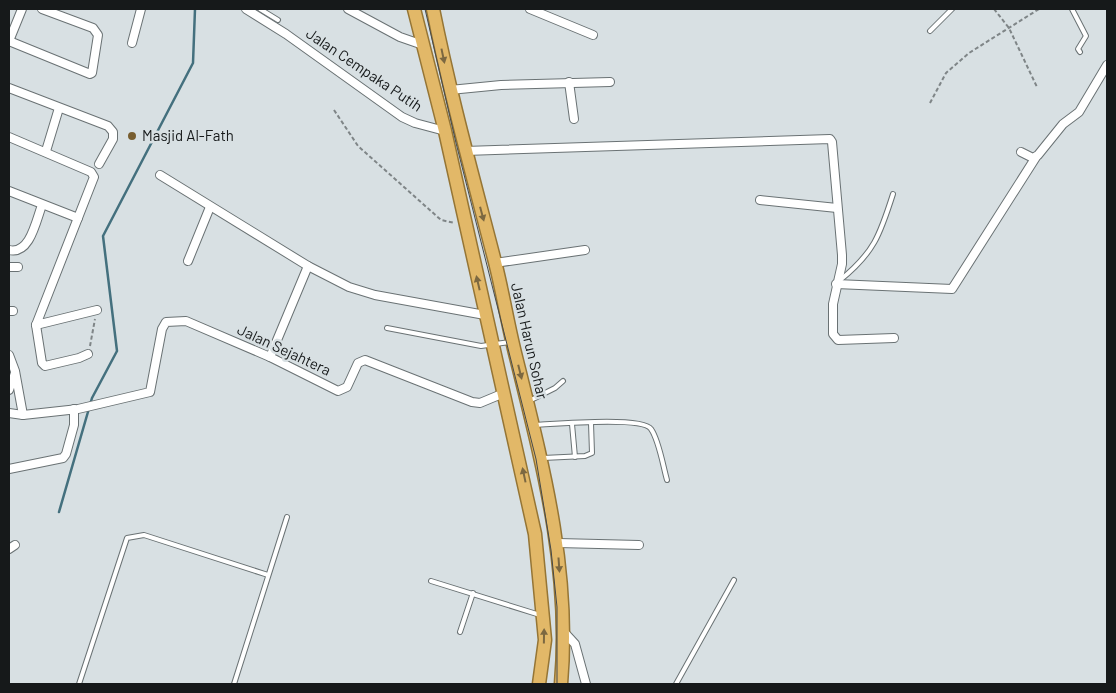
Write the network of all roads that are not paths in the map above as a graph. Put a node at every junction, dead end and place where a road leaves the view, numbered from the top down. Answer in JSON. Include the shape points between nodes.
{"nodes":[{"id":1,"x":22,"y":9,"type":"edge"},
{"id":2,"x":42,"y":9,"type":"edge"},
{"id":3,"x":141,"y":9,"type":"edge"},
{"id":4,"x":246,"y":9,"type":"edge"},
{"id":5,"x":260,"y":9,"type":"edge"},
{"id":6,"x":348,"y":9,"type":"edge"},
{"id":7,"x":414,"y":9,"type":"edge"},
{"id":8,"x":433,"y":9,"type":"edge"},
{"id":9,"x":530,"y":9,"type":"edge"},
{"id":10,"x":952,"y":9,"type":"edge"},
{"id":11,"x":1072,"y":9,"type":"edge"},
{"id":12,"x":278,"y":20,"type":"dead end"},
{"id":13,"x":930,"y":31,"type":"dead end"},
{"id":14,"x":593,"y":35,"type":"dead end"},
{"id":15,"x":9,"y":41,"type":"edge"},
{"id":16,"x":132,"y":43,"type":"dead end"},
{"id":17,"x":423,"y":45,"type":"junction"},
{"id":18,"x":1080,"y":52,"type":"dead end"},
{"id":19,"x":1107,"y":65,"type":"edge"},
{"id":20,"x":569,"y":82,"type":"junction"},
{"id":21,"x":610,"y":82,"type":"dead end"},
{"id":22,"x":9,"y":88,"type":"edge"},
{"id":23,"x":450,"y":90,"type":"junction"},
{"id":24,"x":59,"y":108,"type":"junction"},
{"id":25,"x":574,"y":119,"type":"dead end"},
{"id":26,"x":444,"y":131,"type":"junction"},
{"id":27,"x":9,"y":137,"type":"edge"},
{"id":28,"x":46,"y":151,"type":"junction"},
{"id":29,"x":465,"y":151,"type":"junction"},
{"id":30,"x":1021,"y":152,"type":"dead end"},
{"id":31,"x":1036,"y":157,"type":"junction"},
{"id":32,"x":99,"y":164,"type":"dead end"},
{"id":33,"x":160,"y":175,"type":"dead end"},
{"id":34,"x":9,"y":191,"type":"edge"},
{"id":35,"x":893,"y":194,"type":"dead end"},
{"id":36,"x":760,"y":200,"type":"dead end"},
{"id":37,"x":42,"y":205,"type":"junction"},
{"id":38,"x":210,"y":207,"type":"junction"},
{"id":39,"x":837,"y":208,"type":"junction"},
{"id":40,"x":78,"y":218,"type":"junction"},
{"id":41,"x":9,"y":250,"type":"edge"},
{"id":42,"x":584,"y":250,"type":"dead end"},
{"id":43,"x":188,"y":261,"type":"dead end"},
{"id":44,"x":495,"y":263,"type":"junction"},
{"id":45,"x":9,"y":266,"type":"edge"},
{"id":46,"x":308,"y":266,"type":"junction"},
{"id":47,"x":18,"y":267,"type":"dead end"},
{"id":48,"x":836,"y":284,"type":"junction"},
{"id":49,"x":97,"y":310,"type":"road end"},
{"id":50,"x":485,"y":315,"type":"junction"},
{"id":51,"x":36,"y":325,"type":"junction"},
{"id":52,"x":386,"y":328,"type":"dead end"},
{"id":53,"x":894,"y":338,"type":"dead end"},
{"id":54,"x":512,"y":342,"type":"junction"},
{"id":55,"x":493,"y":345,"type":"junction"},
{"id":56,"x":88,"y":354,"type":"road end"},
{"id":57,"x":9,"y":355,"type":"edge"},
{"id":58,"x":270,"y":357,"type":"junction"},
{"id":59,"x":15,"y":371,"type":"junction"},
{"id":60,"x":563,"y":381,"type":"dead end"},
{"id":61,"x":9,"y":390,"type":"edge"},
{"id":62,"x":504,"y":393,"type":"junction"},
{"id":63,"x":527,"y":402,"type":"junction"},
{"id":64,"x":76,"y":409,"type":"junction"},
{"id":65,"x":9,"y":413,"type":"edge"},
{"id":66,"x":23,"y":415,"type":"junction"},
{"id":67,"x":591,"y":423,"type":"junction"},
{"id":68,"x":572,"y":424,"type":"junction"},
{"id":69,"x":532,"y":425,"type":"junction"},
{"id":70,"x":575,"y":457,"type":"junction"},
{"id":71,"x":540,"y":458,"type":"junction"},
{"id":72,"x":9,"y":469,"type":"edge"},
{"id":73,"x":667,"y":480,"type":"dead end"},
{"id":74,"x":287,"y":517,"type":"dead end"},
{"id":75,"x":558,"y":543,"type":"junction"},
{"id":76,"x":639,"y":545,"type":"dead end"},
{"id":77,"x":268,"y":575,"type":"junction"},
{"id":78,"x":734,"y":580,"type":"dead end"},
{"id":79,"x":431,"y":581,"type":"dead end"},
{"id":80,"x":473,"y":593,"type":"junction"},
{"id":81,"x":544,"y":617,"type":"junction"},
{"id":82,"x":460,"y":632,"type":"dead end"},
{"id":83,"x":564,"y":632,"type":"junction"},
{"id":84,"x":79,"y":684,"type":"edge"},
{"id":85,"x":234,"y":684,"type":"edge"},
{"id":86,"x":539,"y":684,"type":"edge"},
{"id":87,"x":561,"y":684,"type":"edge"},
{"id":88,"x":586,"y":684,"type":"edge"},
{"id":89,"x":676,"y":684,"type":"edge"}],
"edges":[{"from":1,"to":15,"type":"street"},
{"from":2,"to":15,"type":"street","via":[[93,28],[98,35],[92,73]]},
{"from":3,"to":16,"type":"street"},
{"from":4,"to":26,"type":"street","name":"Jalan Cempaka Putih","via":[[402,117],[415,124]]},
{"from":5,"to":12,"type":"lane"},
{"from":6,"to":17,"type":"street","via":[[400,37]]},
{"from":7,"to":17,"type":"highway"},
{"from":8,"to":23,"type":"highway","name":"Jalan Harun Sohar","one_way":true},
{"from":9,"to":14,"type":"street"},
{"from":10,"to":13,"type":"lane"},
{"from":11,"to":18,"type":"lane","via":[[1086,36],[1078,49]]},
{"from":17,"to":26,"type":"highway"},
{"from":19,"to":31,"type":"street","via":[[1079,112],[1063,124]]},
{"from":20,"to":21,"type":"street"},
{"from":20,"to":23,"type":"street"},
{"from":20,"to":25,"type":"street"},
{"from":22,"to":24,"type":"street"},
{"from":23,"to":29,"type":"highway","name":"Jalan Harun Sohar"},
{"from":24,"to":28,"type":"street"},
{"from":24,"to":32,"type":"street","via":[[110,128],[113,139]]},
{"from":50,"to":26,"type":"highway","one_way":true},
{"from":27,"to":28,"type":"street"},
{"from":28,"to":40,"type":"street","via":[[93,175]]},
{"from":29,"to":39,"type":"street","via":[[827,138],[832,142]]},
{"from":29,"to":44,"type":"highway","name":"Jalan Harun Sohar","one_way":true},
{"from":30,"to":31,"type":"street"},
{"from":31,"to":48,"type":"street","via":[[952,289]]},
{"from":33,"to":38,"type":"street"},
{"from":34,"to":37,"type":"street"},
{"from":35,"to":48,"type":"lane","via":[[879,237],[867,255]]},
{"from":36,"to":39,"type":"street"},
{"from":37,"to":40,"type":"street"},
{"from":37,"to":41,"type":"street","via":[[27,244],[20,250]]},
{"from":38,"to":43,"type":"street"},
{"from":38,"to":46,"type":"street"},
{"from":39,"to":48,"type":"street","via":[[842,264]]},
{"from":40,"to":51,"type":"street"},
{"from":42,"to":44,"type":"street"},
{"from":44,"to":54,"type":"highway","name":"Jalan Harun Sohar"},
{"from":45,"to":47,"type":"street"},
{"from":46,"to":50,"type":"street","via":[[361,292]]},
{"from":46,"to":58,"type":"street"},
{"from":48,"to":53,"type":"street","via":[[832,304],[835,339]]},
{"from":49,"to":51,"type":"street"},
{"from":50,"to":55,"type":"highway"},
{"from":51,"to":56,"type":"street","via":[[45,366]]},
{"from":52,"to":55,"type":"lane","via":[[481,346]]},
{"from":54,"to":55,"type":"lane"},
{"from":54,"to":63,"type":"highway","name":"Jalan Harun Sohar","one_way":true},
{"from":55,"to":62,"type":"highway"},
{"from":57,"to":59,"type":"street"},
{"from":58,"to":62,"type":"street","name":"Jalan Sejahtera","via":[[338,390],[347,387],[358,363],[365,360],[472,402],[480,403]]},
{"from":58,"to":64,"type":"street","name":"Jalan Sejahtera","via":[[186,320],[166,322],[150,392]]},
{"from":59,"to":61,"type":"street"},
{"from":59,"to":66,"type":"street"},
{"from":60,"to":63,"type":"lane"},
{"from":81,"to":62,"type":"highway","one_way":true,"via":[[536,534]]},
{"from":63,"to":69,"type":"highway","name":"Jalan Harun Sohar"},
{"from":64,"to":66,"type":"street"},
{"from":64,"to":72,"type":"street","via":[[63,458]]},
{"from":65,"to":66,"type":"street"},
{"from":67,"to":68,"type":"lane"},
{"from":67,"to":70,"type":"lane","via":[[592,453]]},
{"from":67,"to":73,"type":"lane","via":[[640,422],[650,427]]},
{"from":68,"to":69,"type":"lane"},
{"from":68,"to":70,"type":"lane"},
{"from":69,"to":71,"type":"highway","name":"Jalan Harun Sohar"},
{"from":70,"to":71,"type":"lane"},
{"from":71,"to":75,"type":"highway","name":"Jalan Harun Sohar"},
{"from":74,"to":77,"type":"lane"},
{"from":75,"to":76,"type":"street"},
{"from":75,"to":83,"type":"highway","name":"Jalan Harun Sohar","one_way":true},
{"from":77,"to":84,"type":"lane","via":[[144,535],[127,538]]},
{"from":77,"to":85,"type":"lane"},
{"from":78,"to":89,"type":"lane"},
{"from":79,"to":80,"type":"lane"},
{"from":80,"to":81,"type":"lane"},
{"from":80,"to":82,"type":"lane"},
{"from":86,"to":81,"type":"highway","one_way":true,"via":[[545,640]]},
{"from":83,"to":87,"type":"highway","name":"Jalan Harun Sohar"},
{"from":83,"to":88,"type":"street","via":[[576,644]]}]}
